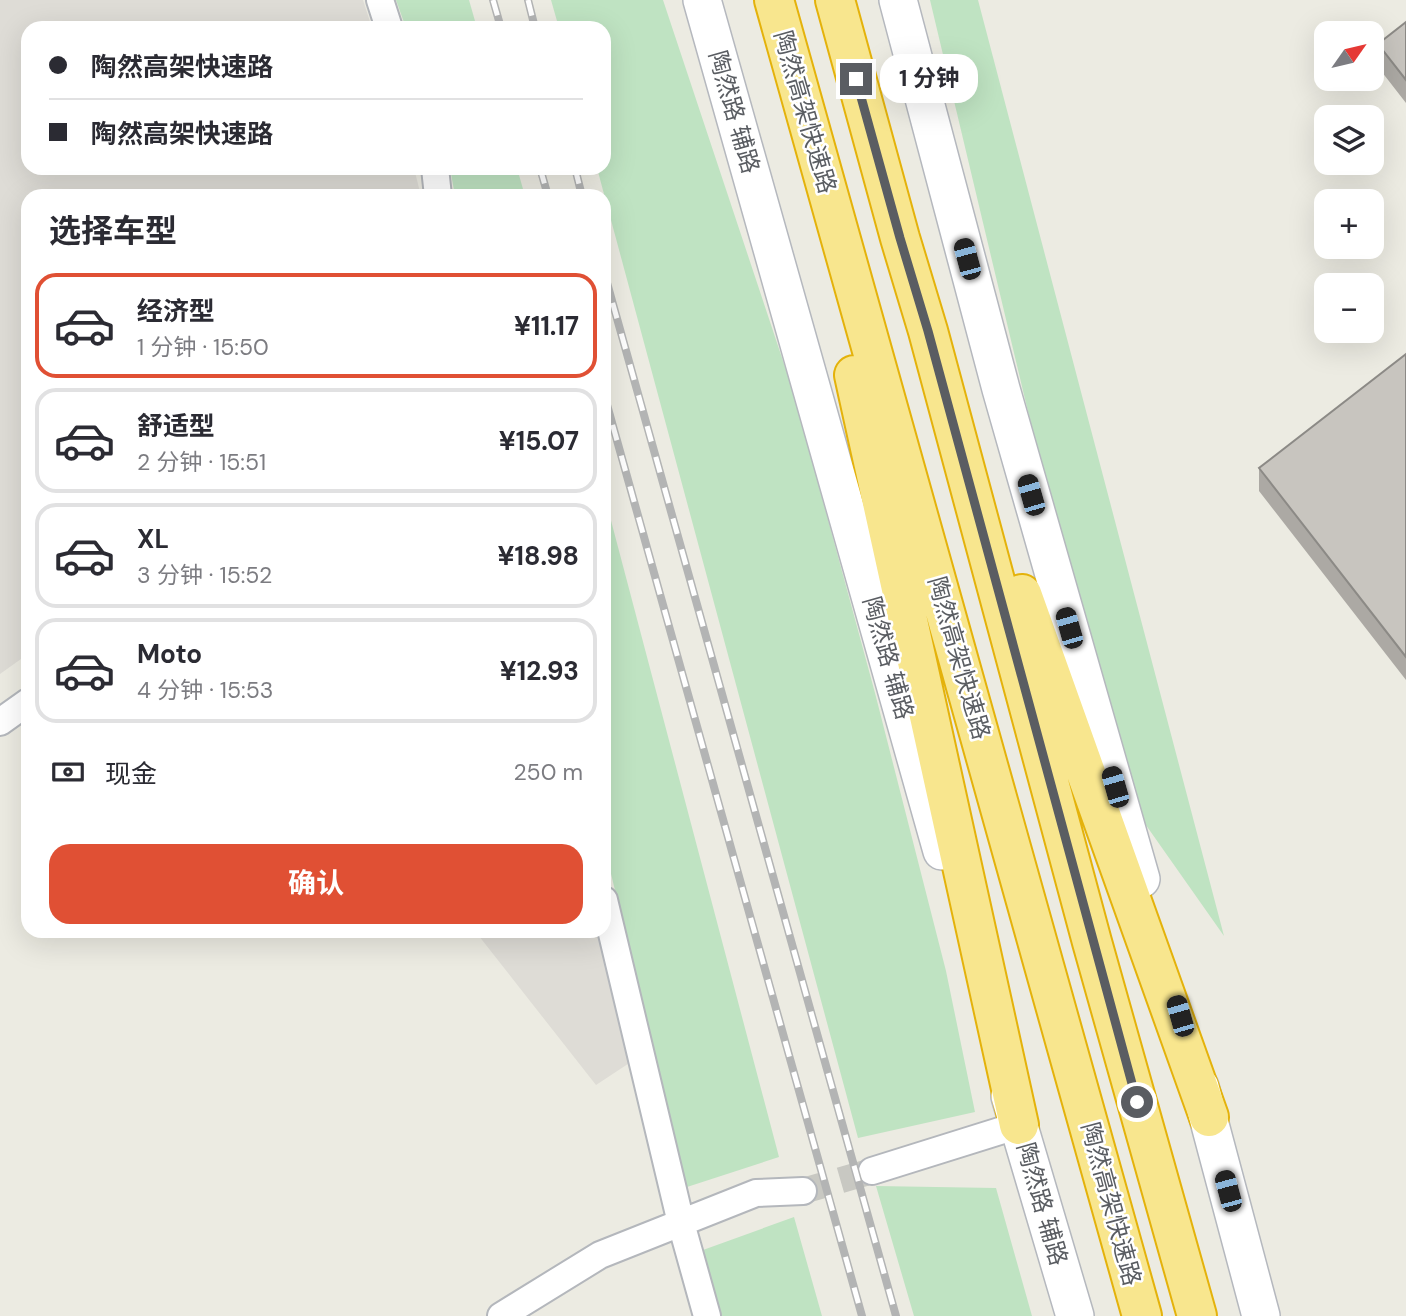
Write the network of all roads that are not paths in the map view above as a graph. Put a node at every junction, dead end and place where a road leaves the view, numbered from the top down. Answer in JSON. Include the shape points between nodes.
{"nodes":[{"id":1,"x":380,"y":0,"type":"edge"},
{"id":2,"x":702,"y":0,"type":"edge"},
{"id":3,"x":773,"y":0,"type":"edge"},
{"id":4,"x":835,"y":0,"type":"edge"},
{"id":5,"x":898,"y":0,"type":"edge"},
{"id":6,"x":387,"y":21,"type":"edge"},
{"id":7,"x":928,"y":331,"type":"junction"},
{"id":8,"x":21,"y":707,"type":"edge"},
{"id":9,"x":0,"y":722,"type":"edge"},
{"id":10,"x":611,"y":929,"type":"edge"},
{"id":11,"x":1209,"y":1116,"type":"junction"},
{"id":12,"x":1019,"y":1125,"type":"junction"},
{"id":13,"x":872,"y":1171,"type":"tunnel mouth"},
{"id":14,"x":803,"y":1191,"type":"tunnel mouth"},
{"id":15,"x":681,"y":1223,"type":"junction"},
{"id":16,"x":501,"y":1316,"type":"edge"},
{"id":17,"x":707,"y":1316,"type":"edge"},
{"id":18,"x":1075,"y":1316,"type":"edge"},
{"id":19,"x":1142,"y":1316,"type":"edge"},
{"id":20,"x":1196,"y":1316,"type":"edge"},
{"id":21,"x":1261,"y":1316,"type":"edge"}],
"edges":[{"from":1,"to":6,"type":"street"},
{"from":2,"to":12,"type":"main road","name":"陶然路 辅路"},
{"from":3,"to":12,"type":"highway"},
{"from":3,"to":19,"type":"highway","name":"陶然高架快速路"},
{"from":4,"to":7,"type":"highway"},
{"from":5,"to":11,"type":"main road","via":[[1001,389]]},
{"from":7,"to":11,"type":"highway"},
{"from":7,"to":20,"type":"highway"},
{"from":8,"to":9,"type":"street"},
{"from":10,"to":15,"type":"street"},
{"from":11,"to":21,"type":"main road"},
{"from":12,"to":13,"type":"street"},
{"from":12,"to":18,"type":"main road","name":"陶然路 辅路"},
{"from":14,"to":15,"type":"street","via":[[756,1194]]},
{"from":15,"to":16,"type":"street","via":[[600,1255]]},
{"from":15,"to":17,"type":"street"}]}
